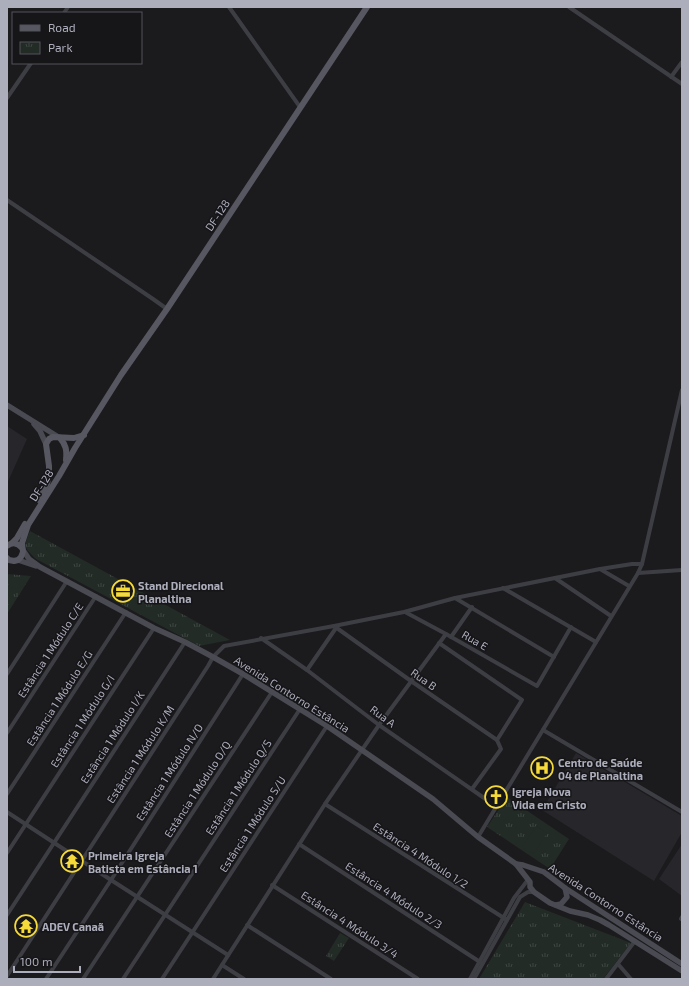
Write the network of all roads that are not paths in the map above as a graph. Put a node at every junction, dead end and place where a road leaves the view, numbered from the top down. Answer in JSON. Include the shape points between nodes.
{"nodes":[{"id":1,"x":229,"y":7,"type":"edge"},
{"id":2,"x":367,"y":7,"type":"edge"},
{"id":3,"x":569,"y":7,"type":"edge"},
{"id":4,"x":682,"y":62,"type":"edge"},
{"id":5,"x":30,"y":64,"type":"edge"},
{"id":6,"x":671,"y":77,"type":"junction"},
{"id":7,"x":682,"y":84,"type":"edge"},
{"id":8,"x":7,"y":98,"type":"edge"},
{"id":9,"x":300,"y":107,"type":"junction"},
{"id":10,"x":7,"y":200,"type":"edge"},
{"id":11,"x":167,"y":309,"type":"junction"},
{"id":12,"x":682,"y":390,"type":"edge"},
{"id":13,"x":7,"y":405,"type":"edge"},
{"id":14,"x":28,"y":418,"type":"junction"},
{"id":15,"x":84,"y":435,"type":"junction"},
{"id":16,"x":60,"y":438,"type":"junction"},
{"id":17,"x":46,"y":444,"type":"junction"},
{"id":18,"x":49,"y":466,"type":"junction"},
{"id":19,"x":63,"y":468,"type":"junction"},
{"id":20,"x":9,"y":545,"type":"edge"},
{"id":21,"x":22,"y":549,"type":"junction"},
{"id":22,"x":7,"y":558,"type":"edge"},
{"id":23,"x":16,"y":560,"type":"junction"},
{"id":24,"x":642,"y":564,"type":"junction"},
{"id":25,"x":7,"y":565,"type":"edge"},
{"id":26,"x":40,"y":567,"type":"junction"},
{"id":27,"x":600,"y":569,"type":"junction"},
{"id":28,"x":682,"y":570,"type":"edge"},
{"id":29,"x":638,"y":574,"type":"junction"},
{"id":30,"x":554,"y":578,"type":"junction"},
{"id":31,"x":67,"y":581,"type":"junction"},
{"id":32,"x":629,"y":586,"type":"junction"},
{"id":33,"x":503,"y":588,"type":"junction"},
{"id":34,"x":96,"y":596,"type":"junction"},
{"id":35,"x":456,"y":598,"type":"junction"},
{"id":36,"x":472,"y":607,"type":"junction"},
{"id":37,"x":126,"y":612,"type":"junction"},
{"id":38,"x":404,"y":612,"type":"junction"},
{"id":39,"x":611,"y":616,"type":"junction"},
{"id":40,"x":335,"y":627,"type":"junction"},
{"id":41,"x":571,"y":627,"type":"junction"},
{"id":42,"x":154,"y":628,"type":"junction"},
{"id":43,"x":446,"y":634,"type":"junction"},
{"id":44,"x":451,"y":637,"type":"junction"},
{"id":45,"x":261,"y":638,"type":"junction"},
{"id":46,"x":185,"y":642,"type":"junction"},
{"id":47,"x":596,"y":642,"type":"junction"},
{"id":48,"x":440,"y":643,"type":"junction"},
{"id":49,"x":213,"y":657,"type":"junction"},
{"id":50,"x":554,"y":657,"type":"junction"},
{"id":51,"x":307,"y":670,"type":"junction"},
{"id":52,"x":7,"y":674,"type":"edge"},
{"id":53,"x":243,"y":674,"type":"junction"},
{"id":54,"x":411,"y":681,"type":"junction"},
{"id":55,"x":272,"y":692,"type":"junction"},
{"id":56,"x":300,"y":709,"type":"junction"},
{"id":57,"x":379,"y":725,"type":"junction"},
{"id":58,"x":327,"y":726,"type":"junction"},
{"id":59,"x":543,"y":730,"type":"junction"},
{"id":60,"x":7,"y":733,"type":"edge"},
{"id":61,"x":497,"y":740,"type":"junction"},
{"id":62,"x":362,"y":750,"type":"junction"},
{"id":63,"x":472,"y":789,"type":"junction"},
{"id":64,"x":7,"y":794,"type":"edge"},
{"id":65,"x":325,"y":804,"type":"junction"},
{"id":66,"x":497,"y":807,"type":"junction"},
{"id":67,"x":7,"y":812,"type":"edge"},
{"id":68,"x":682,"y":812,"type":"edge"},
{"id":69,"x":25,"y":824,"type":"junction"},
{"id":70,"x":478,"y":837,"type":"junction"},
{"id":71,"x":54,"y":842,"type":"junction"},
{"id":72,"x":299,"y":844,"type":"junction"},
{"id":73,"x":7,"y":853,"type":"edge"},
{"id":74,"x":81,"y":860,"type":"junction"},
{"id":75,"x":516,"y":864,"type":"junction"},
{"id":76,"x":537,"y":870,"type":"junction"},
{"id":77,"x":111,"y":880,"type":"junction"},
{"id":78,"x":530,"y":882,"type":"junction"},
{"id":79,"x":272,"y":885,"type":"junction"},
{"id":80,"x":566,"y":888,"type":"junction"},
{"id":81,"x":534,"y":892,"type":"junction"},
{"id":82,"x":137,"y":896,"type":"junction"},
{"id":83,"x":556,"y":905,"type":"junction"},
{"id":84,"x":165,"y":914,"type":"junction"},
{"id":85,"x":7,"y":915,"type":"edge"},
{"id":86,"x":505,"y":919,"type":"junction"},
{"id":87,"x":247,"y":925,"type":"junction"},
{"id":88,"x":192,"y":932,"type":"junction"},
{"id":89,"x":635,"y":941,"type":"junction"},
{"id":90,"x":228,"y":955,"type":"junction"},
{"id":91,"x":480,"y":962,"type":"junction"},
{"id":92,"x":618,"y":964,"type":"junction"},
{"id":93,"x":682,"y":964,"type":"edge"},
{"id":94,"x":222,"y":965,"type":"junction"},
{"id":95,"x":682,"y":971,"type":"edge"},
{"id":96,"x":7,"y":976,"type":"edge"},
{"id":97,"x":46,"y":979,"type":"edge"},
{"id":98,"x":83,"y":979,"type":"edge"},
{"id":99,"x":123,"y":979,"type":"edge"},
{"id":100,"x":162,"y":979,"type":"edge"},
{"id":101,"x":213,"y":979,"type":"edge"},
{"id":102,"x":244,"y":979,"type":"edge"},
{"id":103,"x":331,"y":979,"type":"edge"},
{"id":104,"x":418,"y":979,"type":"edge"},
{"id":105,"x":470,"y":979,"type":"edge"},
{"id":106,"x":474,"y":979,"type":"edge"},
{"id":107,"x":606,"y":979,"type":"edge"},
{"id":108,"x":631,"y":979,"type":"edge"}],
"edges":[{"from":1,"to":9,"type":"street"},
{"from":2,"to":9,"type":"main road","name":"DF-128","number":"DF-128"},
{"from":3,"to":6,"type":"street"},
{"from":4,"to":6,"type":"street"},
{"from":5,"to":8,"type":"street"},
{"from":6,"to":7,"type":"street"},
{"from":9,"to":11,"type":"main road","name":"DF-128","number":"DF-128"},
{"from":10,"to":11,"type":"street"},
{"from":11,"to":15,"type":"main road","name":"DF-128","number":"DF-128","via":[[121,375]]},
{"from":12,"to":24,"type":"street"},
{"from":13,"to":14,"type":"street"},
{"from":14,"to":16,"type":"street"},
{"from":14,"to":17,"type":"street","via":[[40,431]]},
{"from":15,"to":16,"type":"main road"},
{"from":15,"to":19,"type":"main road","name":"DF-128","number":"DF-128"},
{"from":16,"to":17,"type":"main road","via":[[50,438]]},
{"from":16,"to":19,"type":"main road","via":[[67,451]]},
{"from":17,"to":18,"type":"main road","number":"DF-128"},
{"from":18,"to":19,"type":"main road","via":[[54,470]]},
{"from":18,"to":20,"type":"main road","name":"DF-128","number":"DF-128","via":[[47,484],[42,494],[17,538]]},
{"from":19,"to":21,"type":"main road","name":"DF-128","number":"DF-128","via":[[28,525]]},
{"from":20,"to":21,"type":"main road","number":"DF-128","via":[[16,544]]},
{"from":21,"to":23,"type":"main road","number":"DF-128","via":[[22,555]]},
{"from":21,"to":26,"type":"street","name":"Avenida Contorno Estância","via":[[29,559]]},
{"from":22,"to":23,"type":"main road"},
{"from":23,"to":25,"type":"main road"},
{"from":23,"to":26,"type":"street","name":"Avenida Contorno Estância"},
{"from":24,"to":27,"type":"street"},
{"from":24,"to":29,"type":"street"},
{"from":26,"to":31,"type":"street","name":"Avenida Contorno Estância"},
{"from":27,"to":30,"type":"street"},
{"from":27,"to":32,"type":"street"},
{"from":28,"to":29,"type":"street"},
{"from":29,"to":32,"type":"street"},
{"from":30,"to":33,"type":"street"},
{"from":30,"to":39,"type":"street"},
{"from":31,"to":34,"type":"street","name":"Avenida Contorno Estância"},
{"from":31,"to":52,"type":"street"},
{"from":32,"to":39,"type":"street"},
{"from":33,"to":35,"type":"street"},
{"from":33,"to":41,"type":"street"},
{"from":34,"to":37,"type":"street","name":"Avenida Contorno Estância"},
{"from":34,"to":60,"type":"street","name":"Estância 1 Módulo C/E"},
{"from":35,"to":36,"type":"street"},
{"from":35,"to":38,"type":"street"},
{"from":36,"to":44,"type":"street"},
{"from":36,"to":50,"type":"street"},
{"from":37,"to":42,"type":"street","name":"Avenida Contorno Estância"},
{"from":37,"to":64,"type":"street","name":"Estância 1 Módulo E/G"},
{"from":38,"to":40,"type":"street"},
{"from":38,"to":43,"type":"street","name":"Rua E"},
{"from":39,"to":47,"type":"street"},
{"from":40,"to":45,"type":"street"},
{"from":40,"to":51,"type":"street"},
{"from":40,"to":54,"type":"street","name":"Rua B"},
{"from":41,"to":47,"type":"street"},
{"from":41,"to":50,"type":"street"},
{"from":42,"to":46,"type":"street","name":"Avenida Contorno Estância"},
{"from":42,"to":69,"type":"street","name":"Estância 1 Módulo G/I"},
{"from":43,"to":44,"type":"street","name":"Rua E"},
{"from":43,"to":48,"type":"street"},
{"from":44,"to":50,"type":"street","name":"Rua E","via":[[536,686]]},
{"from":45,"to":49,"type":"street","via":[[224,646]]},
{"from":45,"to":51,"type":"street","name":"Rua A"},
{"from":46,"to":49,"type":"street","name":"Avenida Contorno Estância"},
{"from":46,"to":71,"type":"street","name":"Estância 1 Módulo I/K"},
{"from":47,"to":59,"type":"street"},
{"from":48,"to":54,"type":"street"},
{"from":48,"to":61,"type":"street","via":[[522,700]]},
{"from":49,"to":53,"type":"street","name":"Avenida Contorno Estância"},
{"from":49,"to":74,"type":"street","name":"Estância 1 Módulo K/M"},
{"from":51,"to":57,"type":"street","name":"Rua A"},
{"from":53,"to":55,"type":"street","name":"Avenida Contorno Estância"},
{"from":53,"to":77,"type":"street","name":"Estância 1 Módulo N/O"},
{"from":54,"to":57,"type":"street"},
{"from":54,"to":61,"type":"street","name":"Rua B"},
{"from":55,"to":56,"type":"street","name":"Avenida Contorno Estância"},
{"from":55,"to":82,"type":"street","name":"Estância 1 Módulo O/Q"},
{"from":56,"to":58,"type":"street","name":"Avenida Contorno Estância"},
{"from":56,"to":84,"type":"street","name":"Estância 1 Módulo Q/S"},
{"from":57,"to":62,"type":"street"},
{"from":57,"to":63,"type":"street","name":"Rua A"},
{"from":58,"to":62,"type":"street","name":"Avenida Contorno Estância"},
{"from":58,"to":88,"type":"street","name":"Estância 1 Módulo S/U"},
{"from":59,"to":66,"type":"street"},
{"from":59,"to":68,"type":"street"},
{"from":61,"to":63,"type":"street","via":[[501,749]]},
{"from":62,"to":65,"type":"street"},
{"from":62,"to":70,"type":"street","name":"Avenida Contorno Estância","via":[[433,799]]},
{"from":63,"to":66,"type":"street","name":"Rua A"},
{"from":65,"to":72,"type":"street"},
{"from":65,"to":86,"type":"street","name":"Estância 4 Módulo 1/2"},
{"from":66,"to":70,"type":"street"},
{"from":67,"to":69,"type":"street"},
{"from":69,"to":71,"type":"street"},
{"from":69,"to":73,"type":"street","name":"Estância 1 Módulo G/I"},
{"from":70,"to":75,"type":"street","name":"Avenida Contorno Estância"},
{"from":71,"to":74,"type":"street"},
{"from":71,"to":85,"type":"street","name":"Estância 1 Módulo I/K"},
{"from":72,"to":79,"type":"street"},
{"from":72,"to":91,"type":"street","name":"Estância 4 Módulo 2/3"},
{"from":74,"to":77,"type":"street"},
{"from":74,"to":96,"type":"street","name":"Estância 1 Módulo K/M"},
{"from":75,"to":76,"type":"street","name":"Avenida Contorno Estância"},
{"from":75,"to":78,"type":"street","name":"Avenida Contorno Estância"},
{"from":76,"to":78,"type":"street"},
{"from":76,"to":80,"type":"street","name":"Avenida Contorno Estância"},
{"from":77,"to":82,"type":"street"},
{"from":77,"to":97,"type":"street","name":"Estância 1 Módulo N/O"},
{"from":78,"to":81,"type":"street","name":"Avenida Contorno Estância"},
{"from":78,"to":86,"type":"street","via":[[527,881],[514,898]]},
{"from":79,"to":87,"type":"street"},
{"from":79,"to":104,"type":"street","name":"Estância 4 Módulo 3/4"},
{"from":80,"to":83,"type":"street","via":[[567,897],[561,904]]},
{"from":80,"to":93,"type":"street","name":"Avenida Contorno Estância"},
{"from":81,"to":83,"type":"street","name":"Avenida Contorno Estância"},
{"from":81,"to":86,"type":"street","via":[[528,892],[520,897]]},
{"from":82,"to":84,"type":"street"},
{"from":82,"to":98,"type":"street","name":"Estância 1 Módulo O/Q"},
{"from":83,"to":89,"type":"street","name":"Avenida Contorno Estância","via":[[600,920]]},
{"from":84,"to":88,"type":"street"},
{"from":84,"to":99,"type":"street","name":"Estância 1 Módulo Q/S"},
{"from":86,"to":91,"type":"street"},
{"from":86,"to":106,"type":"street"},
{"from":87,"to":90,"type":"street"},
{"from":87,"to":103,"type":"street"},
{"from":88,"to":90,"type":"street"},
{"from":88,"to":100,"type":"street","name":"Estância 1 Módulo S/U"},
{"from":89,"to":92,"type":"street"},
{"from":89,"to":95,"type":"street","name":"Avenida Contorno Estância"},
{"from":90,"to":94,"type":"street"},
{"from":91,"to":105,"type":"street"},
{"from":92,"to":107,"type":"street"},
{"from":92,"to":108,"type":"street"},
{"from":94,"to":101,"type":"street"},
{"from":94,"to":102,"type":"street"}]}
